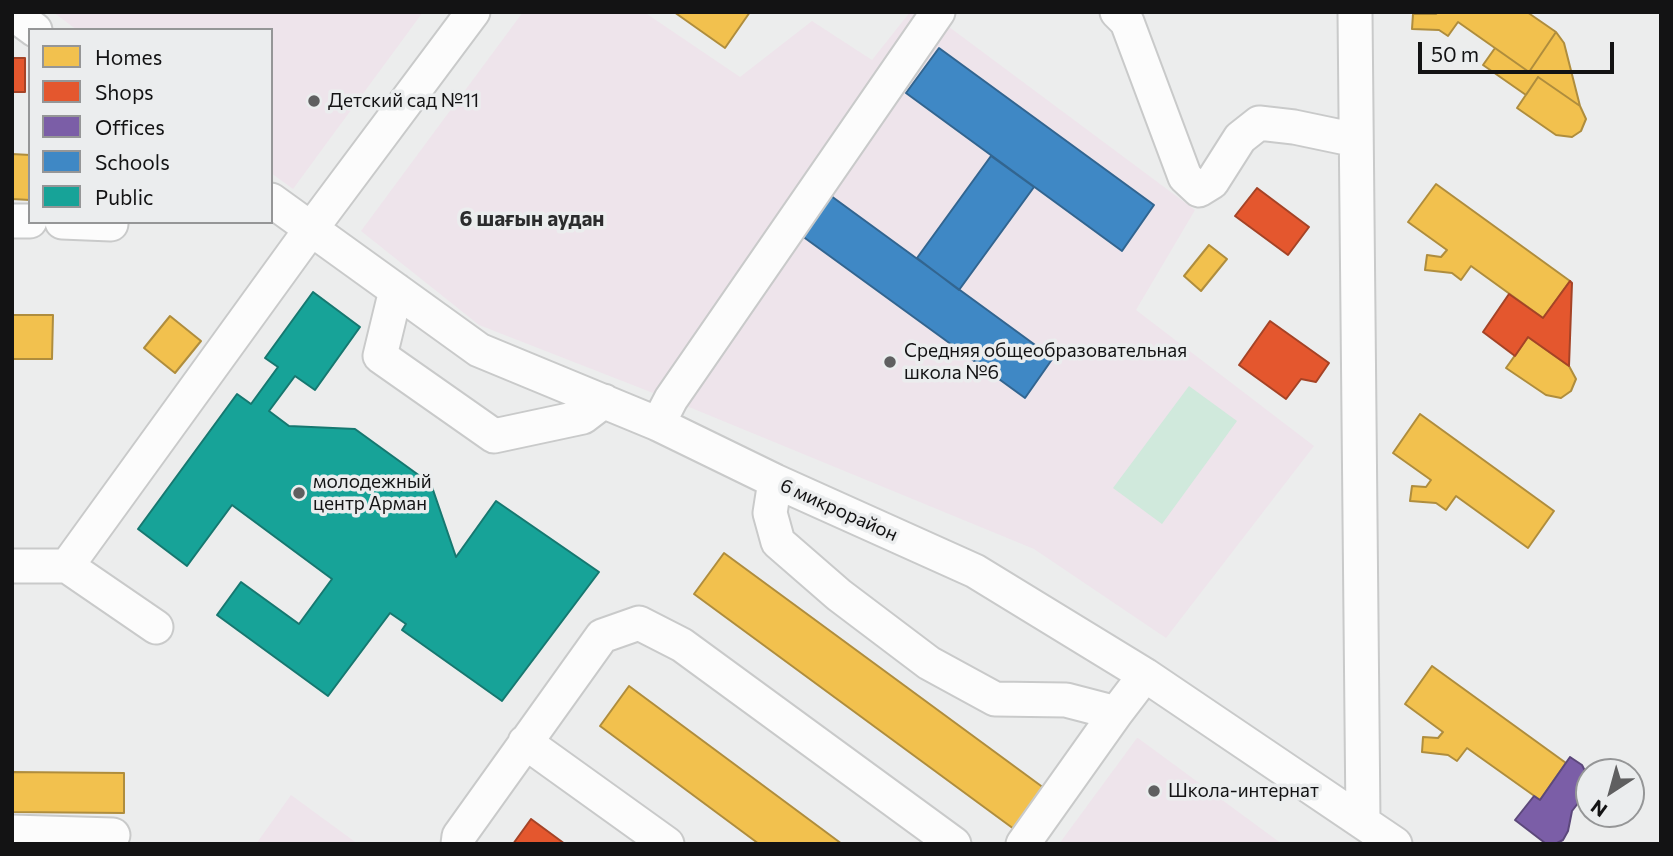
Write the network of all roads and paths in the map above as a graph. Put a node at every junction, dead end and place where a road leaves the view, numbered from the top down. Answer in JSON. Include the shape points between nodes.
{"nodes":[{"id":1,"x":473,"y":12,"type":"edge"},
{"id":2,"x":938,"y":12,"type":"edge"},
{"id":3,"x":1117,"y":12,"type":"edge"},
{"id":4,"x":1355,"y":12,"type":"edge"},
{"id":5,"x":12,"y":13,"type":"edge"},
{"id":6,"x":32,"y":28,"type":"edge"},
{"id":7,"x":1356,"y":140,"type":"junction"},
{"id":8,"x":273,"y":201,"type":"edge"},
{"id":9,"x":311,"y":229,"type":"junction"},
{"id":10,"x":396,"y":290,"type":"junction"},
{"id":11,"x":604,"y":401,"type":"junction"},
{"id":12,"x":658,"y":424,"type":"junction"},
{"id":13,"x":775,"y":481,"type":"junction"},
{"id":14,"x":12,"y":566,"type":"edge"},
{"id":15,"x":67,"y":566,"type":"junction"},
{"id":16,"x":156,"y":627,"type":"dead end"},
{"id":17,"x":1145,"y":674,"type":"junction"},
{"id":18,"x":1115,"y":713,"type":"junction"},
{"id":19,"x":525,"y":742,"type":"junction"},
{"id":20,"x":1363,"y":821,"type":"junction"},
{"id":21,"x":12,"y":832,"type":"edge"},
{"id":22,"x":113,"y":835,"type":"dead end"},
{"id":23,"x":458,"y":844,"type":"edge"},
{"id":24,"x":667,"y":844,"type":"edge"},
{"id":25,"x":954,"y":844,"type":"edge"},
{"id":26,"x":1023,"y":844,"type":"edge"},
{"id":27,"x":1395,"y":844,"type":"edge"}],
"edges":[{"from":1,"to":9,"type":"street"},
{"from":2,"to":12,"type":"street"},
{"from":3,"to":7,"type":"street","via":[[1127,22],[1185,177],[1199,190],[1212,181],[1240,138],[1259,123]]},
{"from":4,"to":7,"type":"street"},
{"from":5,"to":6,"type":"street"},
{"from":7,"to":20,"type":"street"},
{"from":8,"to":9,"type":"street","name":"6 микрорайон"},
{"from":9,"to":10,"type":"street","name":"6 микрорайон"},
{"from":9,"to":15,"type":"street"},
{"from":10,"to":11,"type":"street","name":"6 микрорайон","via":[[479,350]]},
{"from":10,"to":11,"type":"street","via":[[380,356],[494,436],[583,417]]},
{"from":11,"to":12,"type":"street","name":"6 микрорайон"},
{"from":12,"to":13,"type":"street","name":"6 микрорайон"},
{"from":13,"to":17,"type":"street","name":"6 микрорайон","via":[[975,571]]},
{"from":13,"to":18,"type":"street","via":[[770,513],[778,542],[929,663],[995,699],[1066,701]]},
{"from":14,"to":15,"type":"street"},
{"from":15,"to":16,"type":"street"},
{"from":17,"to":18,"type":"street"},
{"from":17,"to":20,"type":"street","name":"6 микрорайон"},
{"from":18,"to":26,"type":"street"},
{"from":19,"to":23,"type":"street","via":[[459,836]]},
{"from":19,"to":24,"type":"street"},
{"from":19,"to":25,"type":"street","via":[[602,636],[639,623],[682,645]]},
{"from":20,"to":27,"type":"street","name":"6 микрорайон"},
{"from":21,"to":22,"type":"street"}]}
